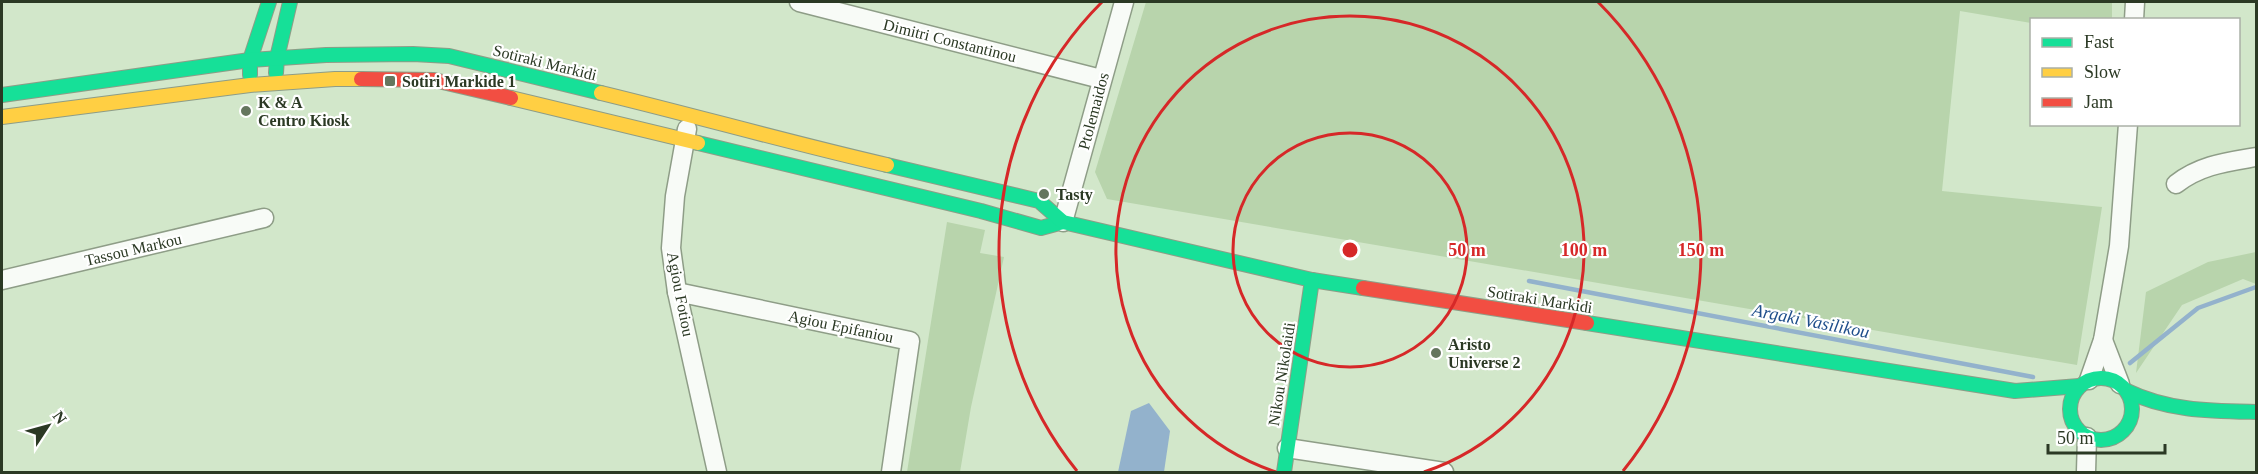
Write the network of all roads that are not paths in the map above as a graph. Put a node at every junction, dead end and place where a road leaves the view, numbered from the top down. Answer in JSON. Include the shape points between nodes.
{"nodes":[{"id":1,"x":269,"y":2,"type":"edge"},
{"id":2,"x":291,"y":2,"type":"edge"},
{"id":3,"x":799,"y":2,"type":"edge"},
{"id":4,"x":1124,"y":2,"type":"edge"},
{"id":5,"x":2135,"y":2,"type":"edge"},
{"id":6,"x":2134,"y":18,"type":"edge"},
{"id":7,"x":326,"y":55,"type":"junction"},
{"id":8,"x":277,"y":58,"type":"junction"},
{"id":9,"x":250,"y":60,"type":"junction"},
{"id":10,"x":1101,"y":79,"type":"junction"},
{"id":11,"x":276,"y":83,"type":"junction"},
{"id":12,"x":250,"y":85,"type":"junction"},
{"id":13,"x":2,"y":95,"type":"edge"},
{"id":14,"x":689,"y":114,"type":"junction"},
{"id":15,"x":2,"y":117,"type":"edge"},
{"id":16,"x":2128,"y":126,"type":"edge"},
{"id":17,"x":686,"y":140,"type":"junction"},
{"id":18,"x":2256,"y":157,"type":"edge"},
{"id":19,"x":2176,"y":184,"type":"dead end"},
{"id":20,"x":264,"y":218,"type":"dead end"},
{"id":21,"x":1063,"y":222,"type":"junction"},
{"id":22,"x":2,"y":280,"type":"edge"},
{"id":23,"x":1312,"y":280,"type":"junction"},
{"id":24,"x":678,"y":292,"type":"junction"},
{"id":25,"x":2103,"y":340,"type":"junction"},
{"id":26,"x":2084,"y":383,"type":"junction"},
{"id":27,"x":2123,"y":387,"type":"junction"},
{"id":28,"x":2015,"y":391,"type":"junction"},
{"id":29,"x":2034,"y":401,"type":"dead end"},
{"id":30,"x":2053,"y":412,"type":"dead end"},
{"id":31,"x":2256,"y":412,"type":"edge"},
{"id":32,"x":2072,"y":423,"type":"junction"},
{"id":33,"x":2145,"y":425,"type":"dead end"},
{"id":34,"x":2126,"y":429,"type":"junction"},
{"id":35,"x":2087,"y":437,"type":"junction"},
{"id":36,"x":1287,"y":448,"type":"junction"},
{"id":37,"x":717,"y":472,"type":"edge"},
{"id":38,"x":891,"y":472,"type":"edge"},
{"id":39,"x":1284,"y":472,"type":"edge"},
{"id":40,"x":1433,"y":472,"type":"edge"},
{"id":41,"x":2086,"y":472,"type":"edge"}],
"edges":[{"from":1,"to":9,"type":"street"},
{"from":2,"to":7,"type":"street","via":[[299,37],[307,47]]},
{"from":2,"to":8,"type":"street"},
{"from":3,"to":10,"type":"street","name":"Dimitri Constantinou"},
{"from":4,"to":10,"type":"street","name":"Ptolemaidos"},
{"from":5,"to":6,"type":"street"},
{"from":7,"to":8,"type":"street","name":"Sotiraki Markidi"},
{"from":7,"to":14,"type":"street","name":"Sotiraki Markidi","via":[[449,56]]},
{"from":8,"to":9,"type":"street","name":"Sotiraki Markidi"},
{"from":8,"to":11,"type":"street"},
{"from":9,"to":12,"type":"street"},
{"from":9,"to":13,"type":"street","name":"Sotiraki Markidi"},
{"from":10,"to":21,"type":"street","name":"Ptolemaidos"},
{"from":11,"to":12,"type":"street","name":"Sotiraki Markidi"},
{"from":11,"to":17,"type":"street","name":"Sotiraki Markidi","via":[[434,80]]},
{"from":12,"to":15,"type":"street","name":"Sotiraki Markidi"},
{"from":14,"to":17,"type":"street","name":"Agiou Fotiou"},
{"from":14,"to":21,"type":"street","name":"Sotiraki Markidi","via":[[803,146],[1039,201]]},
{"from":16,"to":25,"type":"street","via":[[2119,246]]},
{"from":17,"to":21,"type":"street","name":"Sotiraki Markidi","via":[[1041,228]]},
{"from":17,"to":24,"type":"street","name":"Agiou Fotiou","via":[[675,196],[671,248]]},
{"from":18,"to":19,"type":"street","via":[[2207,166]]},
{"from":20,"to":22,"type":"street","name":"Tassou Markou"},
{"from":21,"to":23,"type":"street","name":"Sotiraki Markidi"},
{"from":23,"to":28,"type":"street","name":"Sotiraki Markidi"},
{"from":23,"to":36,"type":"street","name":"Nikou Nikolaidi"},
{"from":24,"to":37,"type":"street","name":"Agiou Fotiou"},
{"from":24,"to":38,"type":"street","name":"Agiou Epifaniou","via":[[910,342]]},
{"from":25,"to":26,"type":"street"},
{"from":25,"to":27,"type":"street"},
{"from":26,"to":27,"type":"street","via":[[2100,377]]},
{"from":26,"to":28,"type":"street","name":"Sotiraki Markidi"},
{"from":26,"to":32,"type":"street","via":[[2070,403]]},
{"from":27,"to":31,"type":"street","via":[[2145,401],[2177,409]]},
{"from":27,"to":34,"type":"street","via":[[2132,400],[2133,410]]},
{"from":28,"to":29,"type":"street","name":"Sotiraki Markidi"},
{"from":30,"to":32,"type":"street"},
{"from":32,"to":35,"type":"street"},
{"from":33,"to":34,"type":"street"},
{"from":34,"to":35,"type":"street","via":[[2104,441]]},
{"from":35,"to":41,"type":"street"},
{"from":36,"to":39,"type":"street","name":"Nikou Nikolaidi"},
{"from":36,"to":40,"type":"street"}]}
